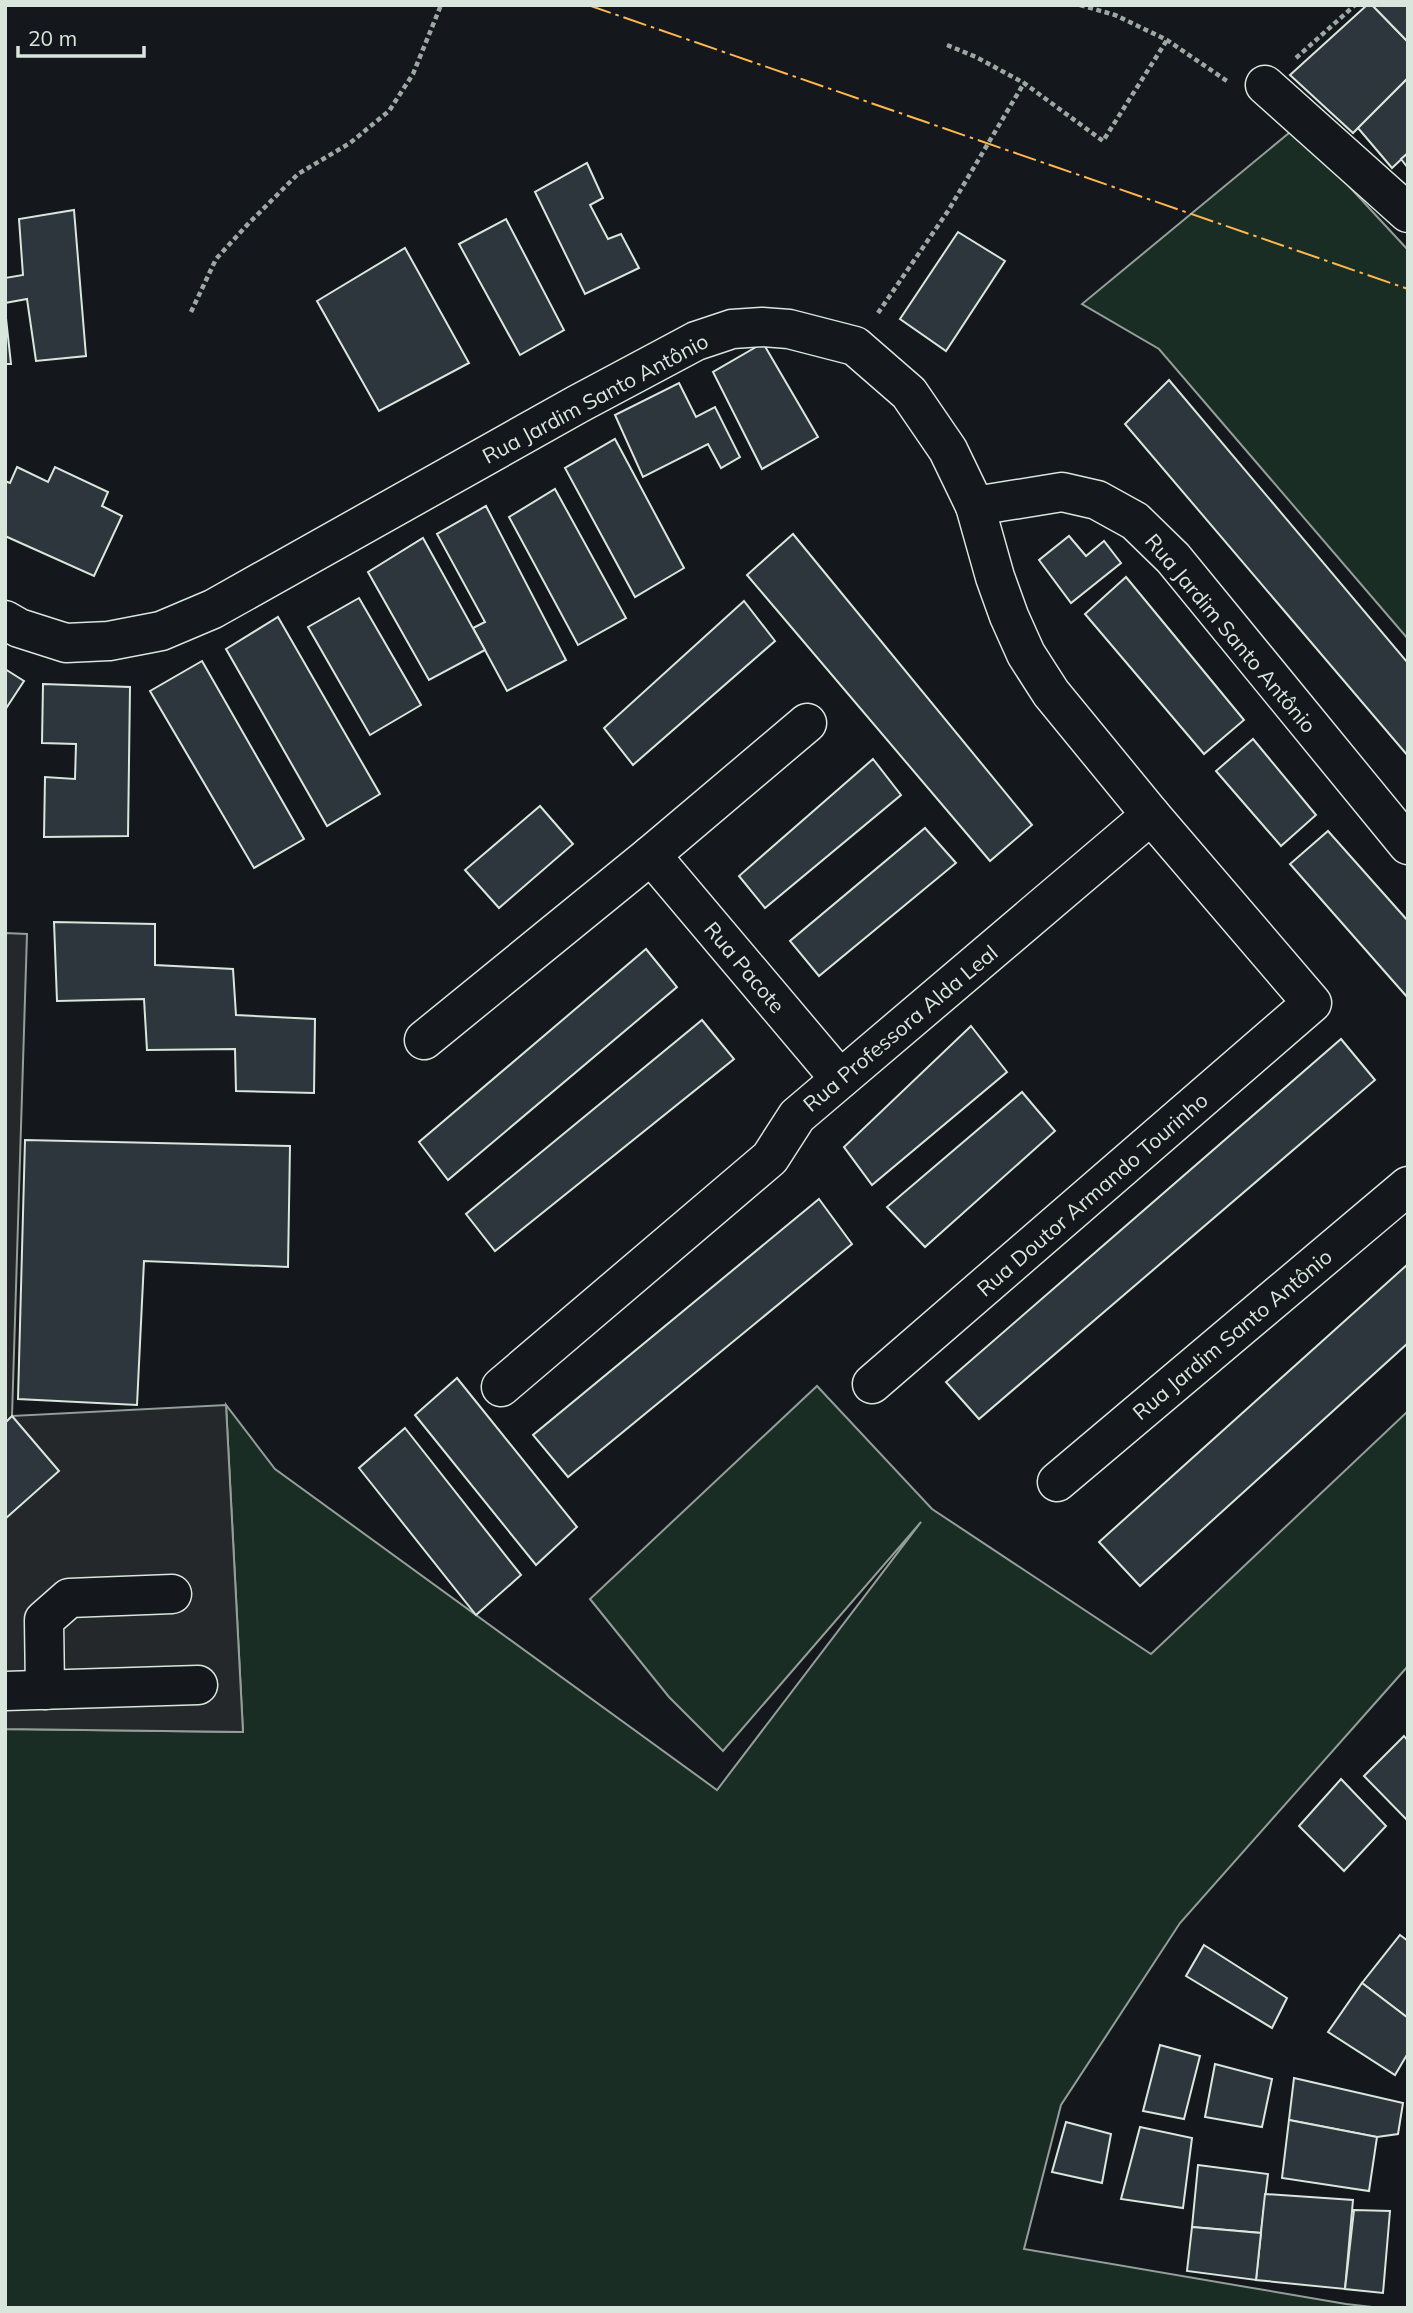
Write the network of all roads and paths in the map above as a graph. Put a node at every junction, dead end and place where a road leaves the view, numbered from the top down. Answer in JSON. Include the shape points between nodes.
{"nodes":[{"id":1,"x":441,"y":5,"type":"edge"},
{"id":2,"x":1080,"y":5,"type":"edge"},
{"id":3,"x":1355,"y":5,"type":"edge"},
{"id":4,"x":1167,"y":40,"type":"junction"},
{"id":5,"x":947,"y":45,"type":"dead end"},
{"id":6,"x":1024,"y":83,"type":"junction"},
{"id":7,"x":1265,"y":85,"type":"junction"},
{"id":8,"x":1408,"y":213,"type":"edge"},
{"id":9,"x":191,"y":313,"type":"dead end"},
{"id":10,"x":855,"y":346,"type":"junction"},
{"id":11,"x":975,"y":506,"type":"junction"},
{"id":12,"x":5,"y":620,"type":"edge"},
{"id":13,"x":807,"y":723,"type":"dead end"},
{"id":14,"x":1151,"y":815,"type":"junction"},
{"id":15,"x":1408,"y":845,"type":"edge"},
{"id":16,"x":651,"y":855,"type":"junction"},
{"id":17,"x":424,"y":1040,"type":"dead end"},
{"id":18,"x":840,"y":1079,"type":"junction"},
{"id":19,"x":1408,"y":1186,"type":"edge"},
{"id":20,"x":872,"y":1384,"type":"dead end"},
{"id":21,"x":500,"y":1387,"type":"dead end"},
{"id":22,"x":1057,"y":1482,"type":"dead end"},
{"id":23,"x":172,"y":1594,"type":"dead end"},
{"id":24,"x":198,"y":1685,"type":"dead end"},
{"id":25,"x":45,"y":1690,"type":"junction"},
{"id":26,"x":5,"y":1691,"type":"edge"}],
"edges":[{"from":1,"to":9,"type":"path","via":[[413,74],[389,111],[351,143],[298,174],[249,223],[216,259]]},
{"from":2,"to":4,"type":"path","via":[[1115,15]]},
{"from":3,"to":7,"type":"path"},
{"from":4,"to":6,"type":"path","via":[[1103,141]]},
{"from":4,"to":7,"type":"path","via":[[1246,94]]},
{"from":5,"to":6,"type":"path"},
{"from":6,"to":10,"type":"path","via":[[948,211]]},
{"from":7,"to":8,"type":"street"},
{"from":10,"to":11,"type":"street","name":"Rua Jardim Santo Antônio","via":[[909,394],[948,450]]},
{"from":10,"to":12,"type":"street","name":"Rua Jardim Santo Antônio","via":[[762,327],[732,329],[696,341],[213,608],[161,631],[110,641],[66,643]]},
{"from":11,"to":14,"type":"street","via":[[995,577],[1026,654],[1051,693]]},
{"from":11,"to":15,"type":"street","name":"Rua Jardim Santo Antônio","via":[[1062,492],[1097,500],[1135,521],[1173,558]]},
{"from":13,"to":16,"type":"street"},
{"from":14,"to":18,"type":"street","name":"Rua Professora Alda Leal"},
{"from":14,"to":20,"type":"street","name":"Rua Doutor Armando Tourinho","via":[[1312,1003]]},
{"from":16,"to":17,"type":"street"},
{"from":16,"to":18,"type":"street","name":"Rua Pacote"},
{"from":18,"to":21,"type":"street","name":"Rua Professora Alda Leal","via":[[797,1116],[770,1158]]},
{"from":19,"to":22,"type":"street","name":"Rua Jardim Santo Antônio"},
{"from":23,"to":25,"type":"street","via":[[69,1598],[44,1620]]},
{"from":24,"to":25,"type":"street"},
{"from":25,"to":26,"type":"street"}]}
